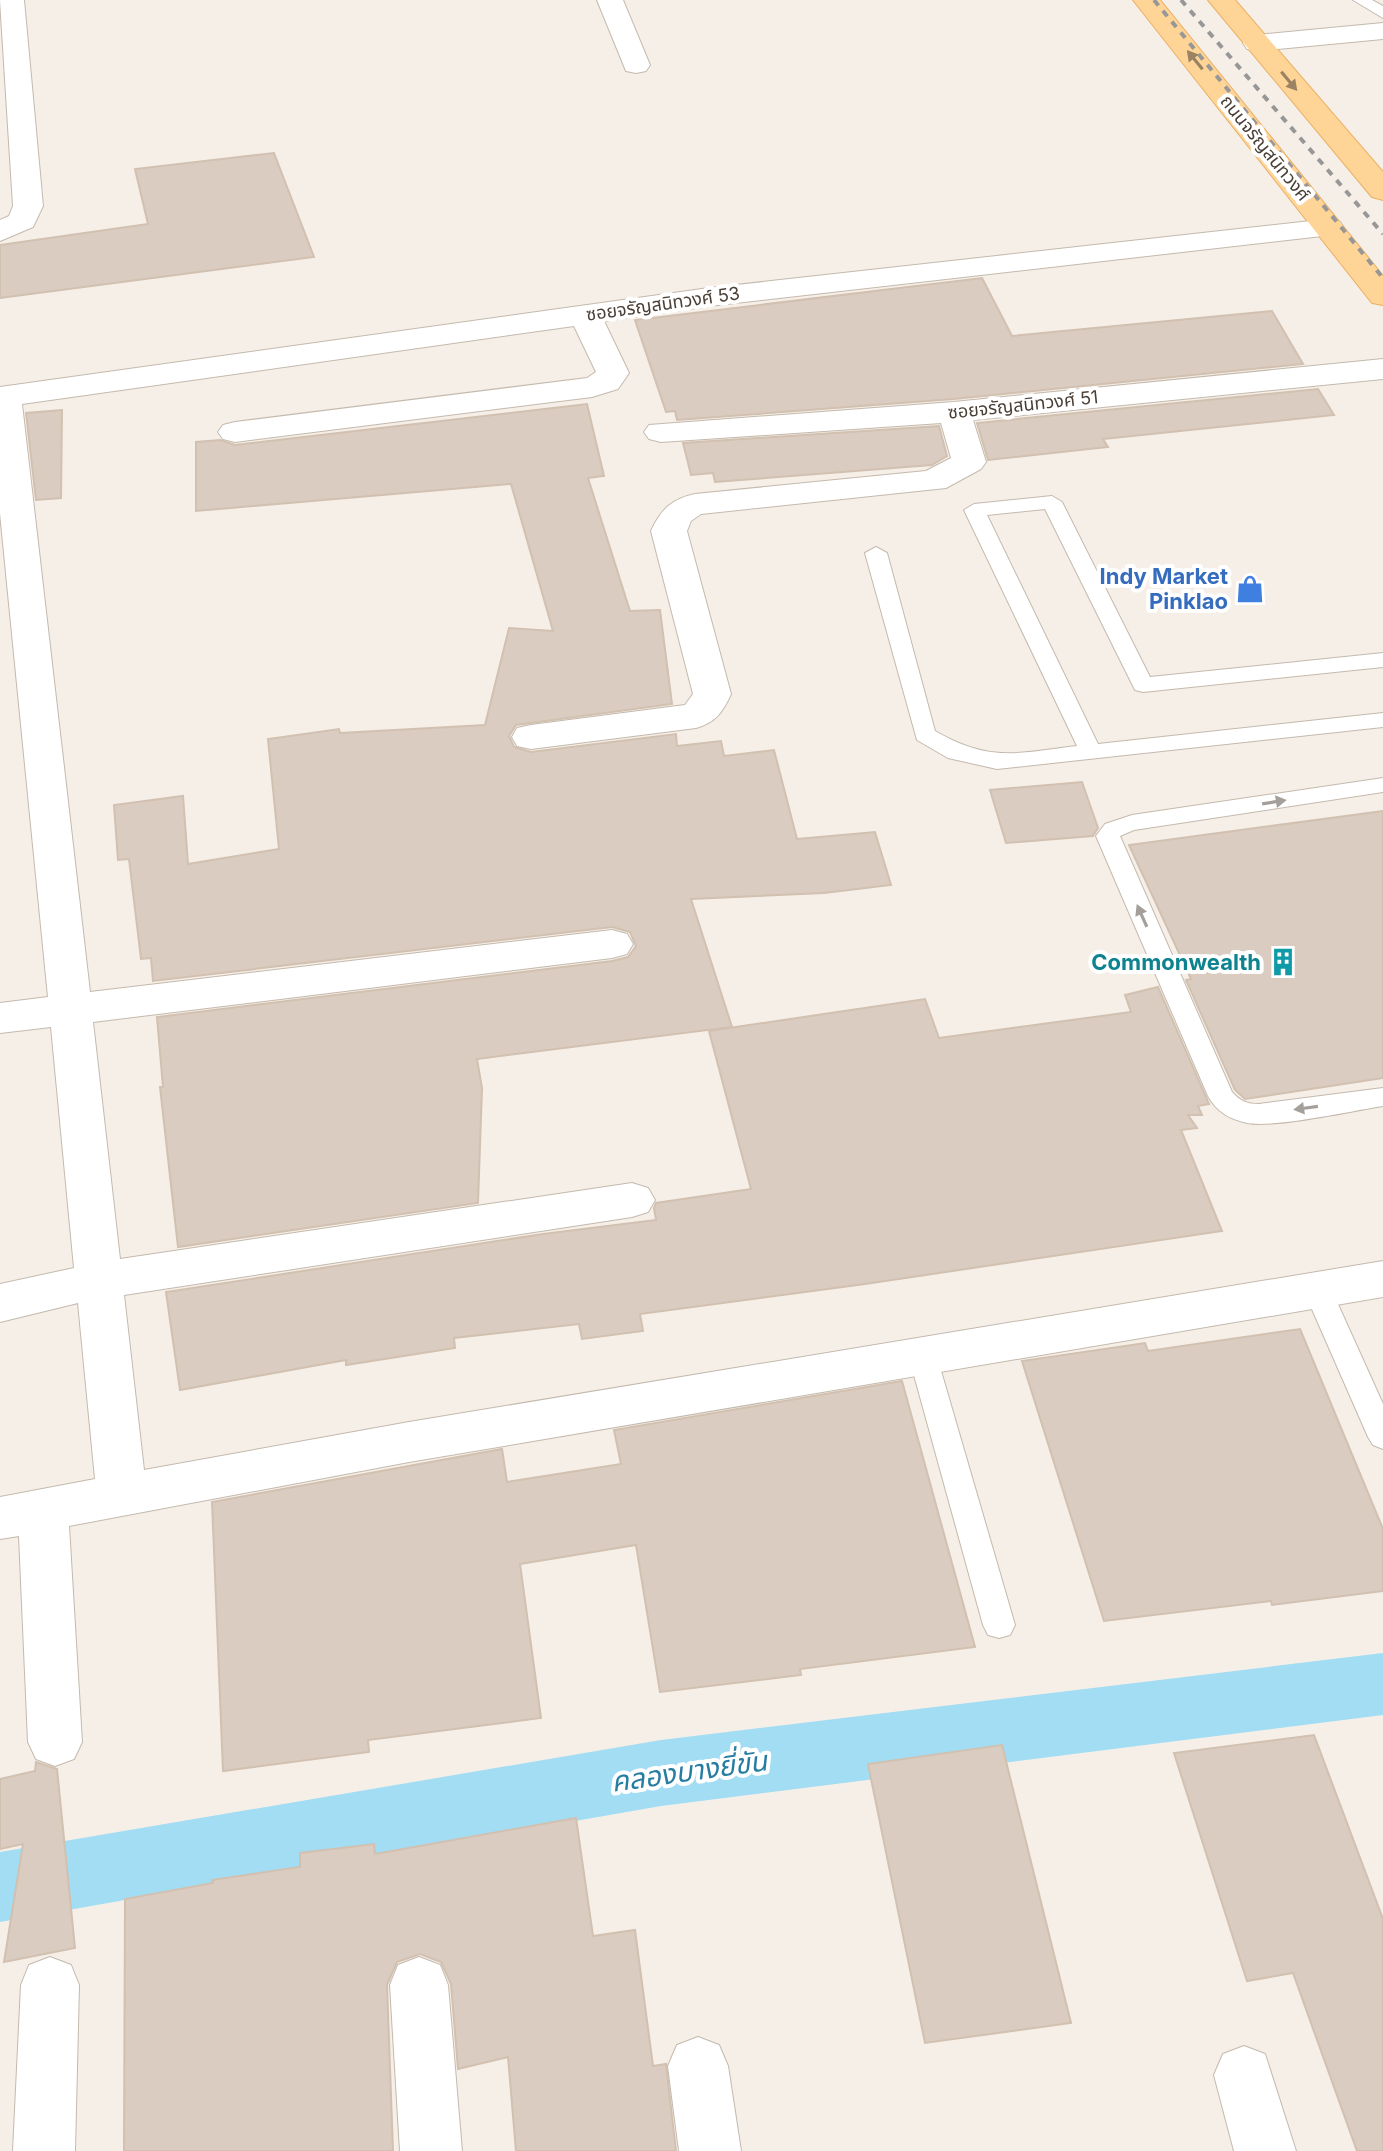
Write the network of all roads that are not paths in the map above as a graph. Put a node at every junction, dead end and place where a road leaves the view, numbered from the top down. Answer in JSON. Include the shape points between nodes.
{"nodes":[{"id":1,"x":11,"y":0,"type":"edge"},
{"id":2,"x":610,"y":0,"type":"edge"},
{"id":3,"x":1146,"y":0,"type":"edge"},
{"id":4,"x":1221,"y":0,"type":"edge"},
{"id":5,"x":1361,"y":0,"type":"edge"},
{"id":6,"x":1383,"y":13,"type":"edge"},
{"id":7,"x":1383,"y":31,"type":"edge"},
{"id":8,"x":7,"y":35,"type":"edge"},
{"id":9,"x":1257,"y":43,"type":"junction"},
{"id":10,"x":636,"y":65,"type":"dead end"},
{"id":11,"x":1383,"y":191,"type":"edge"},
{"id":12,"x":1329,"y":228,"type":"junction"},
{"id":13,"x":0,"y":232,"type":"edge"},
{"id":14,"x":1383,"y":296,"type":"edge"},
{"id":15,"x":585,"y":315,"type":"junction"},
{"id":16,"x":1383,"y":369,"type":"edge"},
{"id":17,"x":3,"y":397,"type":"edge"},
{"id":18,"x":954,"y":412,"type":"junction"},
{"id":19,"x":235,"y":432,"type":"dead end"},
{"id":20,"x":661,"y":432,"type":"dead end"},
{"id":21,"x":876,"y":553,"type":"dead end"},
{"id":22,"x":1383,"y":660,"type":"edge"},
{"id":23,"x":1383,"y":720,"type":"edge"},
{"id":24,"x":531,"y":737,"type":"dead end"},
{"id":25,"x":1091,"y":752,"type":"junction"},
{"id":26,"x":1383,"y":785,"type":"edge"},
{"id":27,"x":612,"y":944,"type":"dead end"},
{"id":28,"x":72,"y":1007,"type":"junction"},
{"id":29,"x":0,"y":1018,"type":"edge"},
{"id":30,"x":1383,"y":1097,"type":"edge"},
{"id":31,"x":632,"y":1200,"type":"dead end"},
{"id":32,"x":1383,"y":1279,"type":"edge"},
{"id":33,"x":100,"y":1280,"type":"junction"},
{"id":34,"x":1318,"y":1291,"type":"junction"},
{"id":35,"x":0,"y":1303,"type":"edge"},
{"id":36,"x":923,"y":1357,"type":"junction"},
{"id":37,"x":1383,"y":1437,"type":"edge"},
{"id":38,"x":122,"y":1496,"type":"junction"},
{"id":39,"x":21,"y":1514,"type":"edge"},
{"id":40,"x":999,"y":1625,"type":"dead end"},
{"id":41,"x":55,"y":1742,"type":"dead end"},
{"id":42,"x":50,"y":1985,"type":"dead end"},
{"id":43,"x":419,"y":1985,"type":"dead end"},
{"id":44,"x":698,"y":2066,"type":"dead end"},
{"id":45,"x":1244,"y":2075,"type":"dead end"},
{"id":46,"x":44,"y":2151,"type":"edge"},
{"id":47,"x":431,"y":2151,"type":"edge"},
{"id":48,"x":710,"y":2151,"type":"edge"},
{"id":49,"x":1265,"y":2151,"type":"edge"}],
"edges":[{"from":1,"to":8,"type":"street"},
{"from":2,"to":10,"type":"street"},
{"from":12,"to":3,"type":"main road","name":"ถนนจรัญสนิทวงศ์","one_way":true},
{"from":4,"to":9,"type":"main road"},
{"from":5,"to":6,"type":"lane"},
{"from":7,"to":9,"type":"street"},
{"from":8,"to":13,"type":"street","via":[[28,206],[22,221]]},
{"from":9,"to":11,"type":"main road","one_way":true},
{"from":12,"to":14,"type":"main road","name":"ถนนจรัญสนิทวงศ์"},
{"from":12,"to":15,"type":"street","name":"ซอยจรัญสนิทวงศ์ 53"},
{"from":15,"to":17,"type":"street","name":"ซอยจรัญสนิทวงศ์ 53"},
{"from":15,"to":19,"type":"street","via":[[613,373],[592,387]]},
{"from":16,"to":18,"type":"street","name":"ซอยจรัญสนิทวงศ์ 51"},
{"from":17,"to":28,"type":"street"},
{"from":18,"to":20,"type":"street","name":"ซอยจรัญสนิทวงศ์ 51"},
{"from":18,"to":24,"type":"street","via":[[969,462],[934,481],[682,508],[669,531],[712,694],[707,706],[696,716]]},
{"from":21,"to":25,"type":"lane","via":[[925,735],[956,753],[997,762]]},
{"from":22,"to":25,"type":"lane","via":[[1143,685],[1052,502],[974,510]]},
{"from":23,"to":25,"type":"lane"},
{"from":30,"to":26,"type":"lane","one_way":true,"via":[[1259,1114],[1228,1105],[1108,836],[1125,824]]},
{"from":27,"to":28,"type":"street"},
{"from":28,"to":29,"type":"street"},
{"from":28,"to":33,"type":"street"},
{"from":31,"to":33,"type":"street"},
{"from":32,"to":34,"type":"street"},
{"from":33,"to":35,"type":"street"},
{"from":33,"to":38,"type":"street"},
{"from":34,"to":36,"type":"street"},
{"from":34,"to":37,"type":"lane"},
{"from":36,"to":38,"type":"street","via":[[409,1442]]},
{"from":36,"to":40,"type":"lane"},
{"from":38,"to":39,"type":"street"},
{"from":39,"to":41,"type":"street"},
{"from":42,"to":46,"type":"street"},
{"from":43,"to":47,"type":"street"},
{"from":44,"to":48,"type":"street"},
{"from":45,"to":49,"type":"street"}]}
